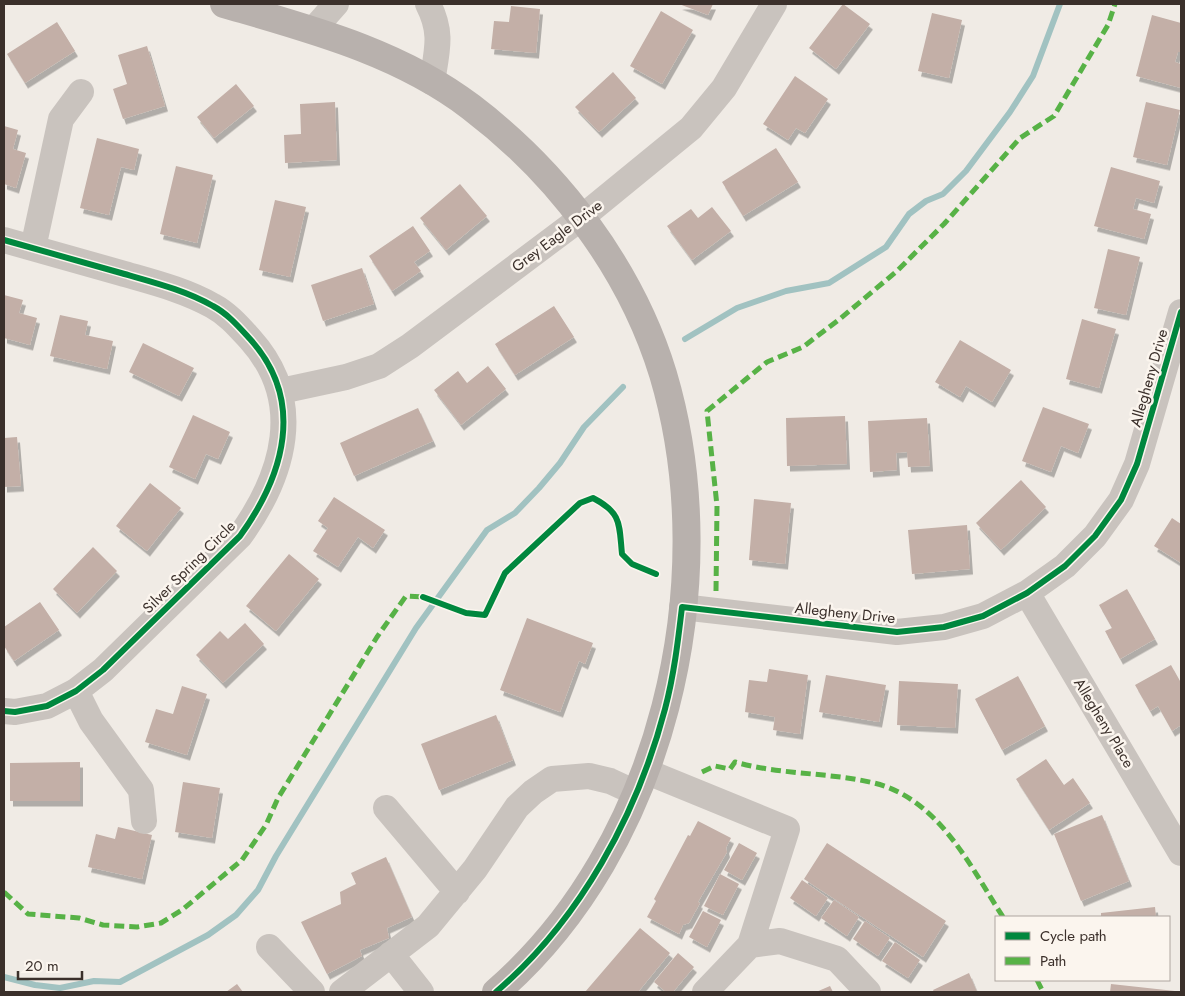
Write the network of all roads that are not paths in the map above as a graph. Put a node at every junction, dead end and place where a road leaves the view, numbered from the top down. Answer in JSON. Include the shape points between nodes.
{"nodes":[{"id":1,"x":224,"y":4,"type":"edge"},
{"id":2,"x":336,"y":4,"type":"edge"},
{"id":3,"x":428,"y":4,"type":"edge"},
{"id":4,"x":774,"y":4,"type":"edge"},
{"id":5,"x":313,"y":30,"type":"junction"},
{"id":6,"x":432,"y":82,"type":"junction"},
{"id":7,"x":81,"y":92,"type":"dead end"},
{"id":8,"x":582,"y":218,"type":"junction"},
{"id":9,"x":4,"y":240,"type":"edge"},
{"id":10,"x":33,"y":248,"type":"junction"},
{"id":11,"x":1181,"y":312,"type":"edge"},
{"id":12,"x":281,"y":391,"type":"junction"},
{"id":13,"x":1027,"y":593,"type":"junction"},
{"id":14,"x":682,"y":607,"type":"junction"},
{"id":15,"x":76,"y":691,"type":"junction"},
{"id":16,"x":4,"y":711,"type":"edge"},
{"id":17,"x":641,"y":782,"type":"junction"},
{"id":18,"x":386,"y":808,"type":"dead end"},
{"id":19,"x":144,"y":821,"type":"dead end"},
{"id":20,"x":1181,"y":853,"type":"edge"},
{"id":21,"x":457,"y":892,"type":"junction"},
{"id":22,"x":750,"y":945,"type":"junction"},
{"id":23,"x":269,"y":947,"type":"dead end"},
{"id":24,"x":392,"y":954,"type":"junction"},
{"id":25,"x":312,"y":992,"type":"edge"},
{"id":26,"x":342,"y":992,"type":"edge"},
{"id":27,"x":421,"y":992,"type":"edge"},
{"id":28,"x":496,"y":992,"type":"edge"},
{"id":29,"x":705,"y":992,"type":"edge"},
{"id":30,"x":868,"y":992,"type":"edge"}],
"edges":[{"from":1,"to":5,"type":"main road"},
{"from":2,"to":5,"type":"street"},
{"from":3,"to":6,"type":"street","via":[[439,38]]},
{"from":4,"to":8,"type":"street","name":"Grey Eagle Drive","via":[[724,88],[692,128]]},
{"from":5,"to":6,"type":"main road","via":[[389,59]]},
{"from":6,"to":8,"type":"main road","via":[[470,106],[507,137],[541,169]]},
{"from":7,"to":10,"type":"street","via":[[62,120]]},
{"from":8,"to":12,"type":"street","name":"Grey Eagle Drive","via":[[380,366]]},
{"from":8,"to":14,"type":"main road","via":[[627,291],[664,380],[684,469]]},
{"from":9,"to":10,"type":"street","name":"Silver Spring Circle"},
{"from":10,"to":12,"type":"street","name":"Silver Spring Circle","via":[[170,287],[215,307],[255,344],[270,365]]},
{"from":11,"to":13,"type":"street","name":"Allegheny Drive","via":[[1137,464],[1121,500],[1095,536],[1065,566]]},
{"from":12,"to":15,"type":"street","name":"Silver Spring Circle","via":[[284,420],[282,453],[259,510],[240,536],[103,670]]},
{"from":13,"to":14,"type":"street","name":"Allegheny Drive","via":[[983,616],[944,627],[897,632]]},
{"from":13,"to":20,"type":"street","name":"Allegheny Place"},
{"from":14,"to":17,"type":"main road","via":[[666,707]]},
{"from":15,"to":16,"type":"street","name":"Silver Spring Circle","via":[[47,706]]},
{"from":15,"to":19,"type":"street","via":[[91,721],[141,790]]},
{"from":17,"to":21,"type":"street","via":[[589,776],[552,779],[517,807]]},
{"from":17,"to":22,"type":"street","via":[[787,829]]},
{"from":17,"to":28,"type":"main road","via":[[600,865],[574,905],[546,941]]},
{"from":18,"to":21,"type":"street"},
{"from":21,"to":24,"type":"street","via":[[428,926]]},
{"from":22,"to":29,"type":"street"},
{"from":22,"to":30,"type":"street","via":[[780,941],[837,959]]},
{"from":23,"to":25,"type":"street"},
{"from":24,"to":26,"type":"street"},
{"from":24,"to":27,"type":"street"}]}
